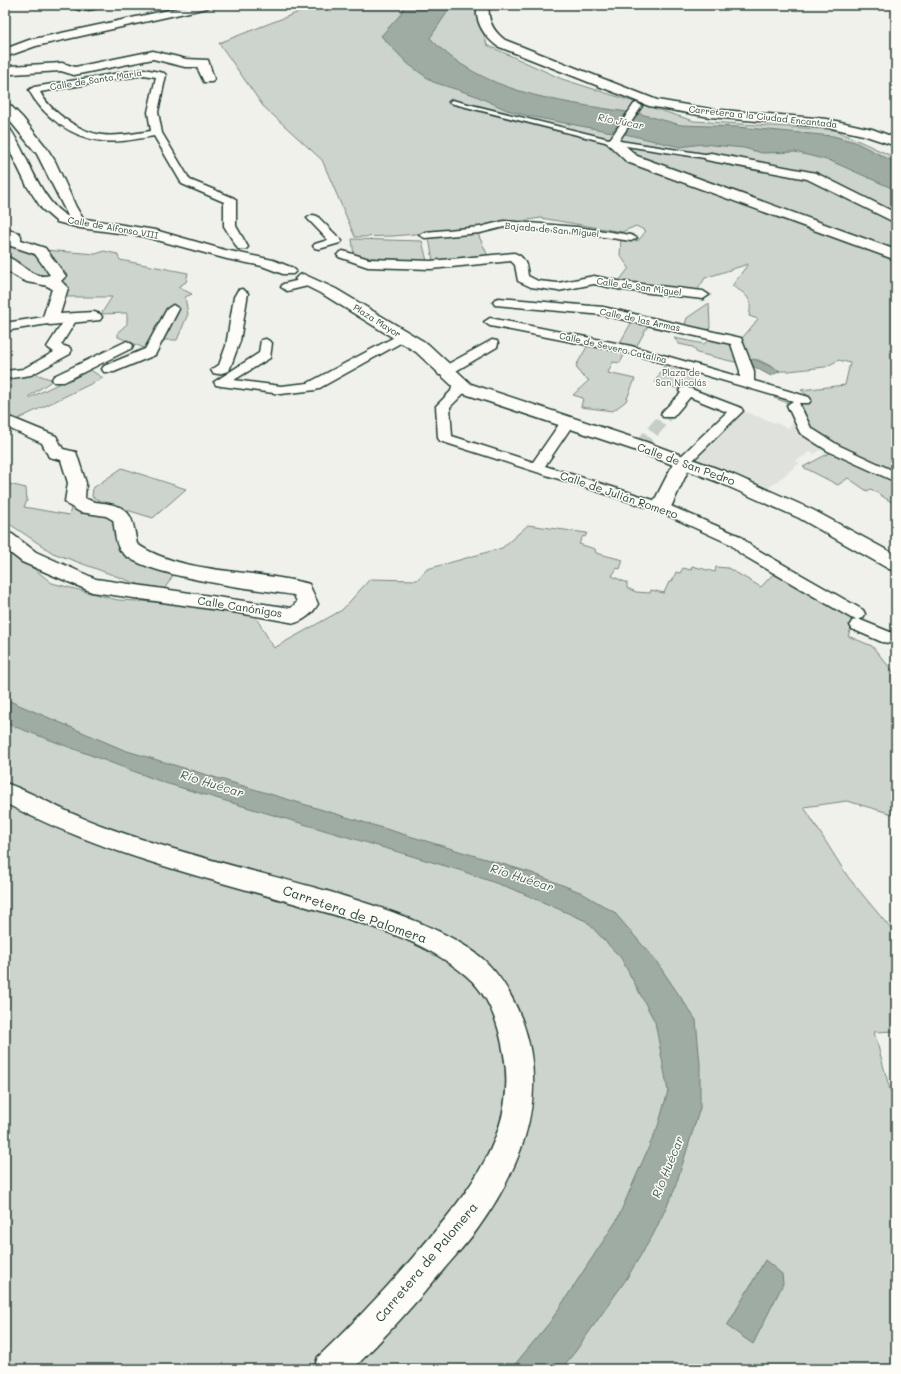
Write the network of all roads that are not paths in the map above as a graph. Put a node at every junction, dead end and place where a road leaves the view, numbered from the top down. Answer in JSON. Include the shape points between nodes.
{"nodes":[{"id":1,"x":99,"y":5,"type":"edge"},
{"id":2,"x":207,"y":5,"type":"edge"},
{"id":3,"x":483,"y":5,"type":"edge"},
{"id":4,"x":79,"y":8,"type":"dead end"},
{"id":5,"x":5,"y":53,"type":"edge"},
{"id":6,"x":5,"y":72,"type":"edge"},
{"id":7,"x":208,"y":79,"type":"dead end"},
{"id":8,"x":452,"y":102,"type":"dead end"},
{"id":9,"x":5,"y":108,"type":"edge"},
{"id":10,"x":635,"y":109,"type":"dead end"},
{"id":11,"x":5,"y":132,"type":"edge"},
{"id":12,"x":156,"y":133,"type":"junction"},
{"id":13,"x":615,"y":139,"type":"junction"},
{"id":14,"x":896,"y":142,"type":"edge"},
{"id":15,"x":10,"y":147,"type":"edge"},
{"id":16,"x":711,"y":157,"type":"joint"},
{"id":17,"x":313,"y":218,"type":"dead end"},
{"id":18,"x":896,"y":219,"type":"edge"},
{"id":19,"x":78,"y":222,"type":"junction"},
{"id":20,"x":9,"y":234,"type":"edge"},
{"id":21,"x":425,"y":235,"type":"dead end"},
{"id":22,"x":631,"y":238,"type":"dead end"},
{"id":23,"x":319,"y":246,"type":"dead end"},
{"id":24,"x":242,"y":247,"type":"dead end"},
{"id":25,"x":343,"y":255,"type":"dead end"},
{"id":26,"x":896,"y":255,"type":"edge"},
{"id":27,"x":5,"y":261,"type":"edge"},
{"id":28,"x":288,"y":271,"type":"dead end"},
{"id":29,"x":306,"y":280,"type":"joint"},
{"id":30,"x":52,"y":281,"type":"junction"},
{"id":31,"x":287,"y":287,"type":"dead end"},
{"id":32,"x":242,"y":293,"type":"dead end"},
{"id":33,"x":703,"y":295,"type":"dead end"},
{"id":34,"x":499,"y":302,"type":"dead end"},
{"id":35,"x":173,"y":309,"type":"dead end"},
{"id":36,"x":94,"y":317,"type":"dead end"},
{"id":37,"x":71,"y":318,"type":"junction"},
{"id":38,"x":50,"y":320,"type":"junction"},
{"id":39,"x":490,"y":322,"type":"dead end"},
{"id":40,"x":5,"y":327,"type":"edge"},
{"id":41,"x":402,"y":336,"type":"junction"},
{"id":42,"x":266,"y":343,"type":"dead end"},
{"id":43,"x":492,"y":344,"type":"dead end"},
{"id":44,"x":127,"y":345,"type":"dead end"},
{"id":45,"x":109,"y":369,"type":"dead end"},
{"id":46,"x":218,"y":370,"type":"dead end"},
{"id":47,"x":444,"y":372,"type":"junction"},
{"id":48,"x":5,"y":375,"type":"edge"},
{"id":49,"x":59,"y":379,"type":"dead end"},
{"id":50,"x":747,"y":383,"type":"junction"},
{"id":51,"x":461,"y":386,"type":"junction"},
{"id":52,"x":668,"y":414,"type":"tunnel mouth"},
{"id":53,"x":566,"y":423,"type":"junction"},
{"id":54,"x":12,"y":424,"type":"dead end"},
{"id":55,"x":683,"y":462,"type":"junction"},
{"id":56,"x":537,"y":467,"type":"junction"},
{"id":57,"x":896,"y":478,"type":"edge"},
{"id":58,"x":661,"y":507,"type":"junction"},
{"id":59,"x":5,"y":539,"type":"edge"},
{"id":60,"x":896,"y":564,"type":"edge"},
{"id":61,"x":896,"y":631,"type":"edge"},
{"id":62,"x":5,"y":792,"type":"edge"},
{"id":63,"x":330,"y":1369,"type":"edge"}],
"edges":[{"from":1,"to":4,"type":"street"},
{"from":2,"to":5,"type":"street"},
{"from":3,"to":14,"type":"street","name":"Carretera a la Ciudad Encantada","via":[[486,24],[497,40],[551,64],[654,103],[710,113],[826,123],[853,128]]},
{"from":6,"to":7,"type":"street","name":"Calle de Santa María","via":[[62,67],[74,71],[153,55],[185,63],[204,63]]},
{"from":8,"to":13,"type":"lane"},
{"from":9,"to":19,"type":"street","via":[[25,127],[48,161],[67,206]]},
{"from":10,"to":13,"type":"street"},
{"from":11,"to":15,"type":"street","name":"Calle de Alfonso VIII"},
{"from":12,"to":12,"type":"street","name":"Calle de Santa María","via":[[102,138],[81,133],[54,114],[35,95],[34,90],[144,72],[161,75],[153,112]]},
{"from":12,"to":24,"type":"street","name":"Calle de Santa María","via":[[186,182],[230,200],[230,226]]},
{"from":13,"to":16,"type":"lane"},
{"from":13,"to":26,"type":"street","via":[[632,159]]},
{"from":15,"to":19,"type":"street","name":"Calle de Alfonso VIII","via":[[50,209],[59,217]]},
{"from":16,"to":18,"type":"street","via":[[811,176]]},
{"from":17,"to":23,"type":"street","via":[[336,241]]},
{"from":19,"to":28,"type":"street","name":"Calle de Alfonso VIII","via":[[138,230],[232,256],[270,263]]},
{"from":20,"to":30,"type":"street","via":[[13,242],[40,252],[58,276]]},
{"from":21,"to":22,"type":"street","name":"Bajada de San Miguel","via":[[480,230],[504,224],[577,230]]},
{"from":25,"to":33,"type":"street","name":"Calle de San Miguel","via":[[368,263],[431,265],[514,257],[521,264],[522,278],[535,284],[558,287],[594,280]]},
{"from":27,"to":30,"type":"street","via":[[20,274],[41,281]]},
{"from":29,"to":31,"type":"street"},
{"from":29,"to":41,"type":"street","name":"Plaza Mayor"},
{"from":30,"to":38,"type":"street","via":[[60,288]]},
{"from":32,"to":46,"type":"street","via":[[238,300],[238,323],[231,353],[224,368]]},
{"from":34,"to":50,"type":"street","name":"Calle de las Armas","via":[[603,311],[736,341],[747,371]]},
{"from":35,"to":45,"type":"street","via":[[150,352]]},
{"from":36,"to":37,"type":"street"},
{"from":37,"to":38,"type":"street"},
{"from":37,"to":48,"type":"street","via":[[53,347],[65,351],[26,372]]},
{"from":38,"to":40,"type":"street"},
{"from":39,"to":50,"type":"street","name":"Calle de Severo Catalina","via":[[631,350]]},
{"from":41,"to":42,"type":"street","via":[[311,387],[281,390],[221,382],[265,355]]},
{"from":41,"to":47,"type":"street","name":"Plaza Mayor","via":[[433,357]]},
{"from":43,"to":47,"type":"street"},
{"from":44,"to":49,"type":"street"},
{"from":47,"to":51,"type":"street","name":"Plaza Mayor"},
{"from":50,"to":57,"type":"street","name":"Calle de Severo Catalina","via":[[799,402],[806,430],[833,448]]},
{"from":51,"to":53,"type":"street","name":"Calle de San Pedro"},
{"from":51,"to":56,"type":"street","name":"Calle de Julián Romero","via":[[443,406],[445,438]]},
{"from":52,"to":55,"type":"street","via":[[685,394],[736,411]]},
{"from":53,"to":55,"type":"street","name":"Calle de San Pedro"},
{"from":53,"to":56,"type":"street"},
{"from":54,"to":59,"type":"street","name":"Calle Canónigos","via":[[50,440],[54,452],[70,456],[77,483],[75,501],[87,508],[110,510],[122,517],[128,547],[144,558],[174,568],[302,589],[308,604],[295,616],[92,585],[29,557]]},
{"from":55,"to":58,"type":"street"},
{"from":55,"to":60,"type":"street","name":"Calle de San Pedro","via":[[806,514]]},
{"from":56,"to":58,"type":"street","name":"Calle de Julián Romero"},
{"from":58,"to":61,"type":"street","name":"Calle de Julián Romero","via":[[735,540],[746,550],[888,638]]},
{"from":62,"to":63,"type":"street","name":"Carretera de Palomera","via":[[57,818],[113,841],[340,906],[417,933],[455,952],[469,963],[481,974],[502,1003],[520,1058],[522,1083],[518,1109],[509,1138],[495,1169],[483,1194],[465,1221],[389,1308]]}]}
